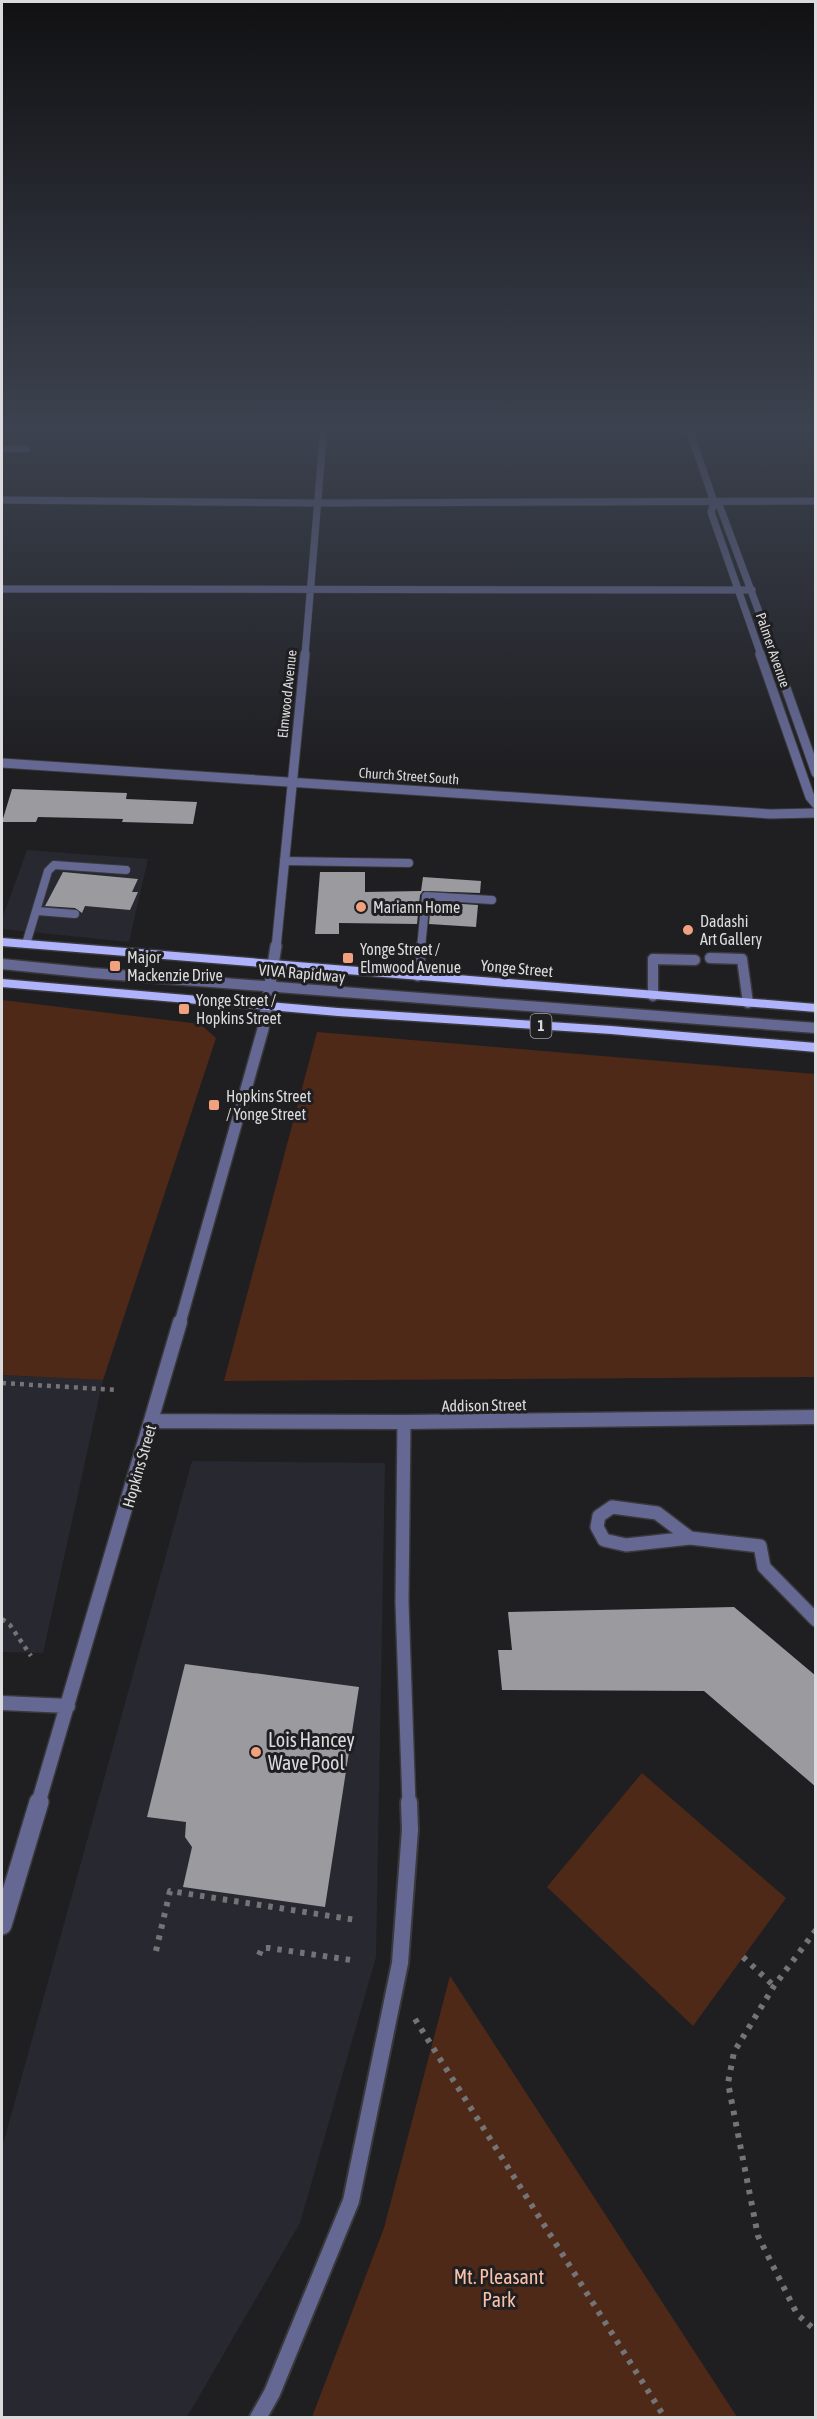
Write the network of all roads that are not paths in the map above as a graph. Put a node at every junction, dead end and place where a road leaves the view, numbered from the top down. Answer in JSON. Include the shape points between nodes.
{"nodes":[{"id":1,"x":315,"y":539,"type":"edge"},
{"id":2,"x":720,"y":539,"type":"edge"},
{"id":3,"x":732,"y":539,"type":"edge"},
{"id":4,"x":2,"y":589,"type":"edge"},
{"id":5,"x":312,"y":589,"type":"junction"},
{"id":6,"x":738,"y":590,"type":"junction"},
{"id":7,"x":752,"y":590,"type":"junction"},
{"id":8,"x":2,"y":763,"type":"edge"},
{"id":9,"x":816,"y":773,"type":"edge"},
{"id":10,"x":292,"y":783,"type":"junction"},
{"id":11,"x":816,"y":804,"type":"edge"},
{"id":12,"x":816,"y":813,"type":"edge"},
{"id":13,"x":284,"y":861,"type":"junction"},
{"id":14,"x":409,"y":863,"type":"dead end"},
{"id":15,"x":126,"y":870,"type":"dead end"},
{"id":16,"x":492,"y":900,"type":"dead end"},
{"id":17,"x":37,"y":911,"type":"junction"},
{"id":18,"x":75,"y":914,"type":"dead end"},
{"id":19,"x":2,"y":942,"type":"edge"},
{"id":20,"x":26,"y":944,"type":"junction"},
{"id":21,"x":710,"y":958,"type":"dead end"},
{"id":22,"x":695,"y":960,"type":"dead end"},
{"id":23,"x":2,"y":964,"type":"edge"},
{"id":24,"x":274,"y":964,"type":"junction"},
{"id":25,"x":418,"y":976,"type":"junction"},
{"id":26,"x":2,"y":983,"type":"edge"},
{"id":27,"x":270,"y":985,"type":"junction"},
{"id":28,"x":653,"y":996,"type":"junction"},
{"id":29,"x":748,"y":1003,"type":"junction"},
{"id":30,"x":267,"y":1005,"type":"junction"},
{"id":31,"x":816,"y":1008,"type":"edge"},
{"id":32,"x":816,"y":1028,"type":"edge"},
{"id":33,"x":816,"y":1048,"type":"edge"},
{"id":34,"x":816,"y":1417,"type":"edge"},
{"id":35,"x":152,"y":1421,"type":"junction"},
{"id":36,"x":404,"y":1422,"type":"junction"},
{"id":37,"x":690,"y":1538,"type":"junction"},
{"id":38,"x":816,"y":1620,"type":"edge"},
{"id":39,"x":2,"y":1703,"type":"edge"},
{"id":40,"x":68,"y":1707,"type":"junction"},
{"id":41,"x":2,"y":1925,"type":"edge"},
{"id":42,"x":258,"y":2418,"type":"edge"}],
"edges":[{"from":1,"to":5,"type":"street","name":"Elmwood Avenue"},
{"from":2,"to":6,"type":"street","name":"Palmer Avenue"},
{"from":3,"to":7,"type":"street","name":"Palmer Avenue"},
{"from":4,"to":5,"type":"street"},
{"from":5,"to":6,"type":"street"},
{"from":5,"to":10,"type":"street","name":"Elmwood Avenue"},
{"from":6,"to":7,"type":"street"},
{"from":6,"to":11,"type":"street","name":"Palmer Avenue","via":[[810,797]]},
{"from":7,"to":9,"type":"street","name":"Palmer Avenue"},
{"from":8,"to":10,"type":"street","name":"Church Street South"},
{"from":10,"to":12,"type":"street","name":"Church Street South","via":[[770,814]]},
{"from":10,"to":13,"type":"street","name":"Elmwood Avenue"},
{"from":13,"to":14,"type":"lane"},
{"from":13,"to":24,"type":"street","name":"Elmwood Avenue"},
{"from":15,"to":17,"type":"lane","via":[[54,865],[48,871]]},
{"from":16,"to":25,"type":"lane","via":[[426,896]]},
{"from":17,"to":18,"type":"lane"},
{"from":17,"to":20,"type":"lane"},
{"from":19,"to":20,"type":"main road","name":"Yonge Street"},
{"from":20,"to":24,"type":"main road","name":"Yonge Street"},
{"from":21,"to":29,"type":"lane","via":[[741,959]]},
{"from":22,"to":28,"type":"lane","via":[[653,958]]},
{"from":23,"to":27,"type":"lane","name":"VIVA Rapidway"},
{"from":24,"to":25,"type":"main road","name":"Yonge Street"},
{"from":24,"to":27,"type":"street","name":"Elmwood Avenue"},
{"from":25,"to":28,"type":"main road","name":"Yonge Street"},
{"from":26,"to":30,"type":"main road","number":"1"},
{"from":27,"to":30,"type":"street","name":"Hopkins Street"},
{"from":27,"to":32,"type":"lane","name":"VIVA Rapidway"},
{"from":28,"to":29,"type":"main road","name":"Yonge Street"},
{"from":29,"to":31,"type":"main road","name":"Yonge Street"},
{"from":30,"to":33,"type":"main road","number":"1"},
{"from":30,"to":35,"type":"street","name":"Hopkins Street"},
{"from":34,"to":36,"type":"street","name":"Addison Street"},
{"from":35,"to":36,"type":"street","name":"Addison Street"},
{"from":35,"to":40,"type":"street","name":"Hopkins Street"},
{"from":36,"to":42,"type":"lane","via":[[402,1602],[410,1830],[400,1963],[351,2201],[272,2393]]},
{"from":37,"to":37,"type":"lane","via":[[657,1513],[612,1507],[600,1516],[597,1527],[604,1540],[626,1545]]},
{"from":37,"to":38,"type":"lane","via":[[760,1546],[764,1567]]},
{"from":39,"to":40,"type":"street"},
{"from":40,"to":41,"type":"street","name":"Hopkins Street"}]}
